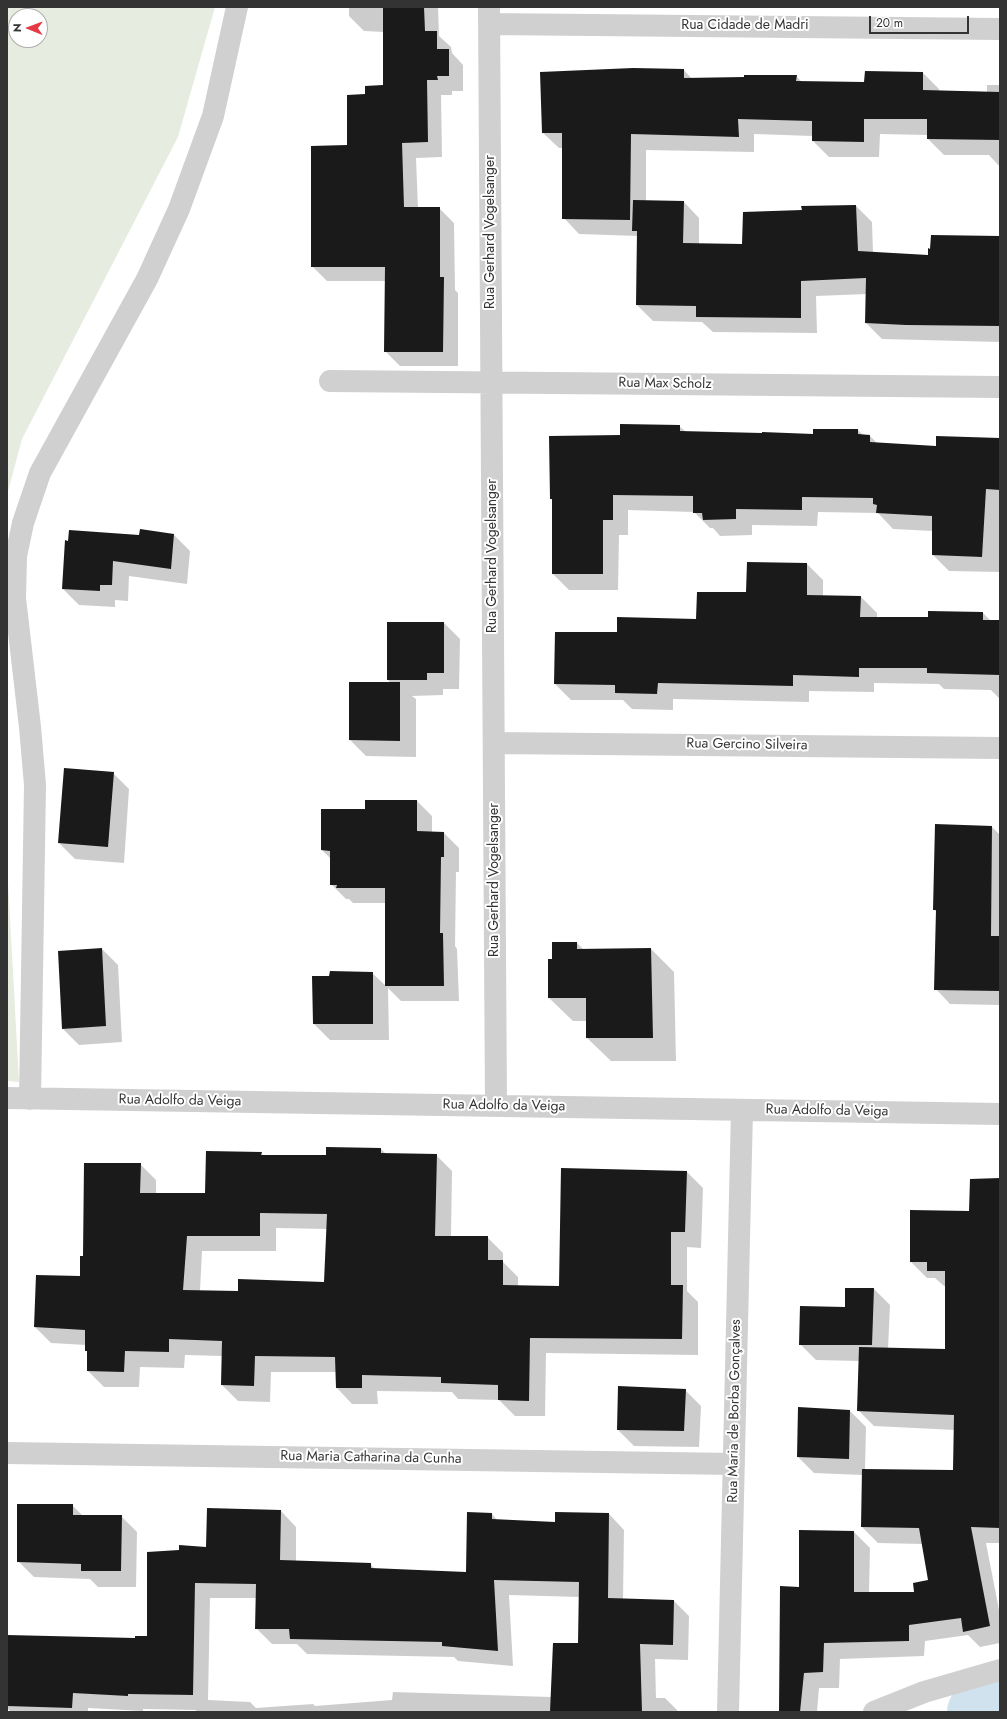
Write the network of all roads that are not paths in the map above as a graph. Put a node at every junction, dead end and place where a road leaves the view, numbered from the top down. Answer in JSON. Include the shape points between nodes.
{"nodes":[{"id":1,"x":237,"y":7,"type":"edge"},
{"id":2,"x":489,"y":16,"type":"edge"},
{"id":3,"x":1000,"y":28,"type":"edge"},
{"id":4,"x":330,"y":381,"type":"dead end"},
{"id":5,"x":492,"y":382,"type":"junction"},
{"id":6,"x":1000,"y":387,"type":"edge"},
{"id":7,"x":494,"y":743,"type":"junction"},
{"id":8,"x":1000,"y":748,"type":"edge"},
{"id":9,"x":7,"y":1098,"type":"edge"},
{"id":10,"x":30,"y":1099,"type":"junction"},
{"id":11,"x":496,"y":1106,"type":"junction"},
{"id":12,"x":742,"y":1110,"type":"junction"},
{"id":13,"x":1000,"y":1114,"type":"edge"},
{"id":14,"x":7,"y":1452,"type":"edge"},
{"id":15,"x":734,"y":1464,"type":"junction"},
{"id":16,"x":1000,"y":1670,"type":"edge"},
{"id":17,"x":728,"y":1712,"type":"edge"},
{"id":18,"x":874,"y":1712,"type":"edge"}],
"edges":[{"from":1,"to":10,"type":"street","via":[[213,116],[179,209],[147,279],[40,473],[23,523],[16,556],[15,598],[35,785]]},
{"from":2,"to":3,"type":"street","name":"Rua Cidade de Madri"},
{"from":2,"to":5,"type":"street","name":"Rua Gerhard Vogelsanger"},
{"from":4,"to":5,"type":"street","name":"Rua Max Scholz"},
{"from":5,"to":6,"type":"street","name":"Rua Max Scholz"},
{"from":5,"to":7,"type":"street","name":"Rua Gerhard Vogelsanger"},
{"from":7,"to":8,"type":"street","name":"Rua Gercino Silveira"},
{"from":7,"to":11,"type":"street","name":"Rua Gerhard Vogelsanger"},
{"from":9,"to":10,"type":"street","name":"Rua Adolfo da Veiga"},
{"from":10,"to":11,"type":"street","name":"Rua Adolfo da Veiga"},
{"from":11,"to":12,"type":"street","name":"Rua Adolfo da Veiga"},
{"from":12,"to":13,"type":"street","name":"Rua Adolfo da Veiga"},
{"from":12,"to":15,"type":"street","name":"Rua Maria de Borba Gonçalves"},
{"from":14,"to":15,"type":"street","name":"Rua Maria Catharina da Cunha"},
{"from":15,"to":17,"type":"street","name":"Rua Maria de Borba Gonçalves"},
{"from":16,"to":18,"type":"street","via":[[924,1692]]}]}
